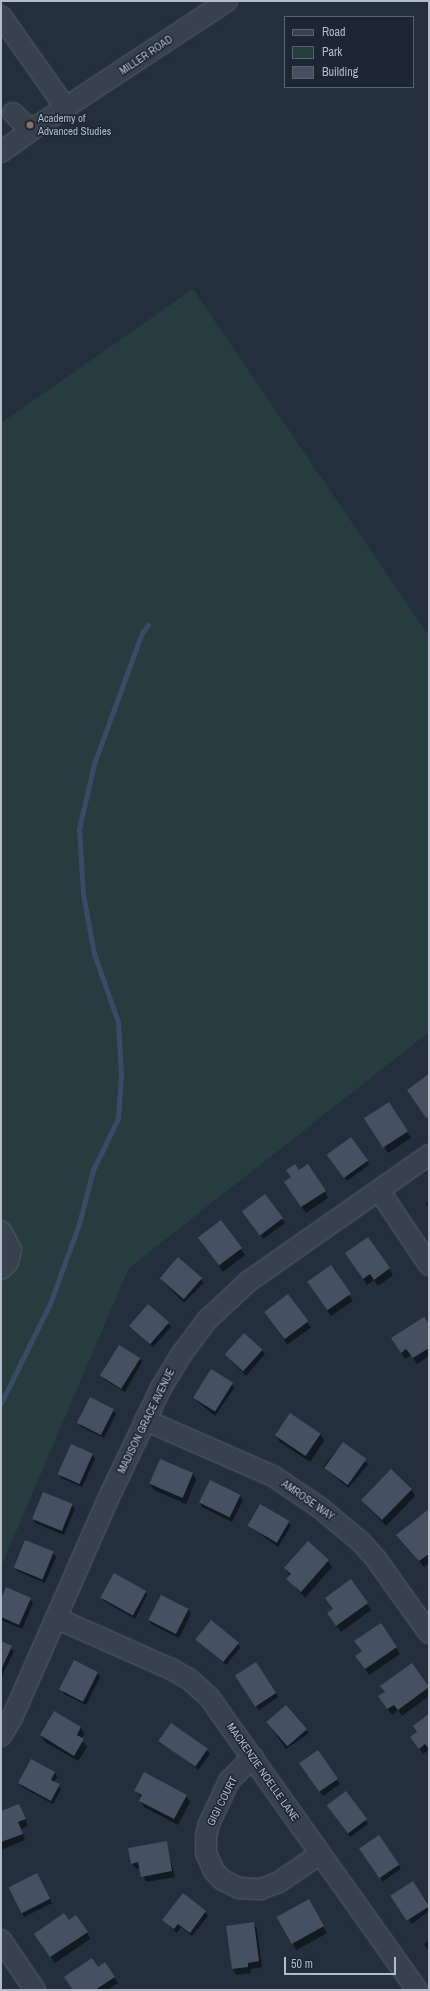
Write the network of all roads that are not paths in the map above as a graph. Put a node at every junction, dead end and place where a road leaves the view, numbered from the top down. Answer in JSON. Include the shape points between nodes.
{"nodes":[{"id":1,"x":227,"y":1,"type":"edge"},
{"id":2,"x":1,"y":16,"type":"edge"},
{"id":3,"x":66,"y":108,"type":"junction"},
{"id":4,"x":13,"y":113,"type":"dead end"},
{"id":5,"x":36,"y":127,"type":"junction"},
{"id":6,"x":1,"y":152,"type":"edge"},
{"id":7,"x":429,"y":1155,"type":"edge"},
{"id":8,"x":380,"y":1192,"type":"junction"},
{"id":9,"x":1,"y":1230,"type":"edge"},
{"id":10,"x":429,"y":1264,"type":"edge"},
{"id":11,"x":1,"y":1269,"type":"edge"},
{"id":12,"x":146,"y":1420,"type":"junction"},
{"id":13,"x":56,"y":1618,"type":"junction"},
{"id":14,"x":429,"y":1633,"type":"edge"},
{"id":15,"x":1,"y":1736,"type":"edge"},
{"id":16,"x":253,"y":1757,"type":"junction"},
{"id":17,"x":320,"y":1854,"type":"junction"},
{"id":18,"x":1,"y":1940,"type":"edge"},
{"id":19,"x":35,"y":1990,"type":"edge"},
{"id":20,"x":417,"y":1990,"type":"edge"}],
"edges":[{"from":1,"to":3,"type":"street","name":"MILLER ROAD"},
{"from":2,"to":3,"type":"street"},
{"from":3,"to":5,"type":"street","name":"MILLER ROAD"},
{"from":4,"to":5,"type":"street","via":[[26,126]]},
{"from":5,"to":6,"type":"street","name":"MILLER ROAD"},
{"from":7,"to":8,"type":"street","name":"MADISON GRACE AVENUE"},
{"from":8,"to":10,"type":"street"},
{"from":8,"to":12,"type":"street","name":"MADISON GRACE AVENUE","via":[[264,1270],[223,1304],[180,1356]]},
{"from":9,"to":11,"type":"street","via":[[11,1250],[8,1262]]},
{"from":12,"to":13,"type":"street","name":"MADISON GRACE AVENUE"},
{"from":12,"to":14,"type":"street","name":"AMROSE WAY","via":[[273,1476],[319,1507],[360,1541],[376,1559]]},
{"from":13,"to":15,"type":"street","name":"MADISON GRACE AVENUE","via":[[12,1718]]},
{"from":13,"to":16,"type":"street","name":"MACKENZIE NOELLE LANE","via":[[189,1679],[209,1696]]},
{"from":16,"to":17,"type":"street","name":"MACKENZIE NOELLE LANE"},
{"from":16,"to":17,"type":"street","name":"GIGI COURT","via":[[229,1781],[209,1824],[206,1853],[214,1871],[221,1879],[239,1888],[261,1889],[279,1882]]},
{"from":17,"to":20,"type":"street","name":"MACKENZIE NOELLE LANE"},
{"from":18,"to":19,"type":"street"}]}
